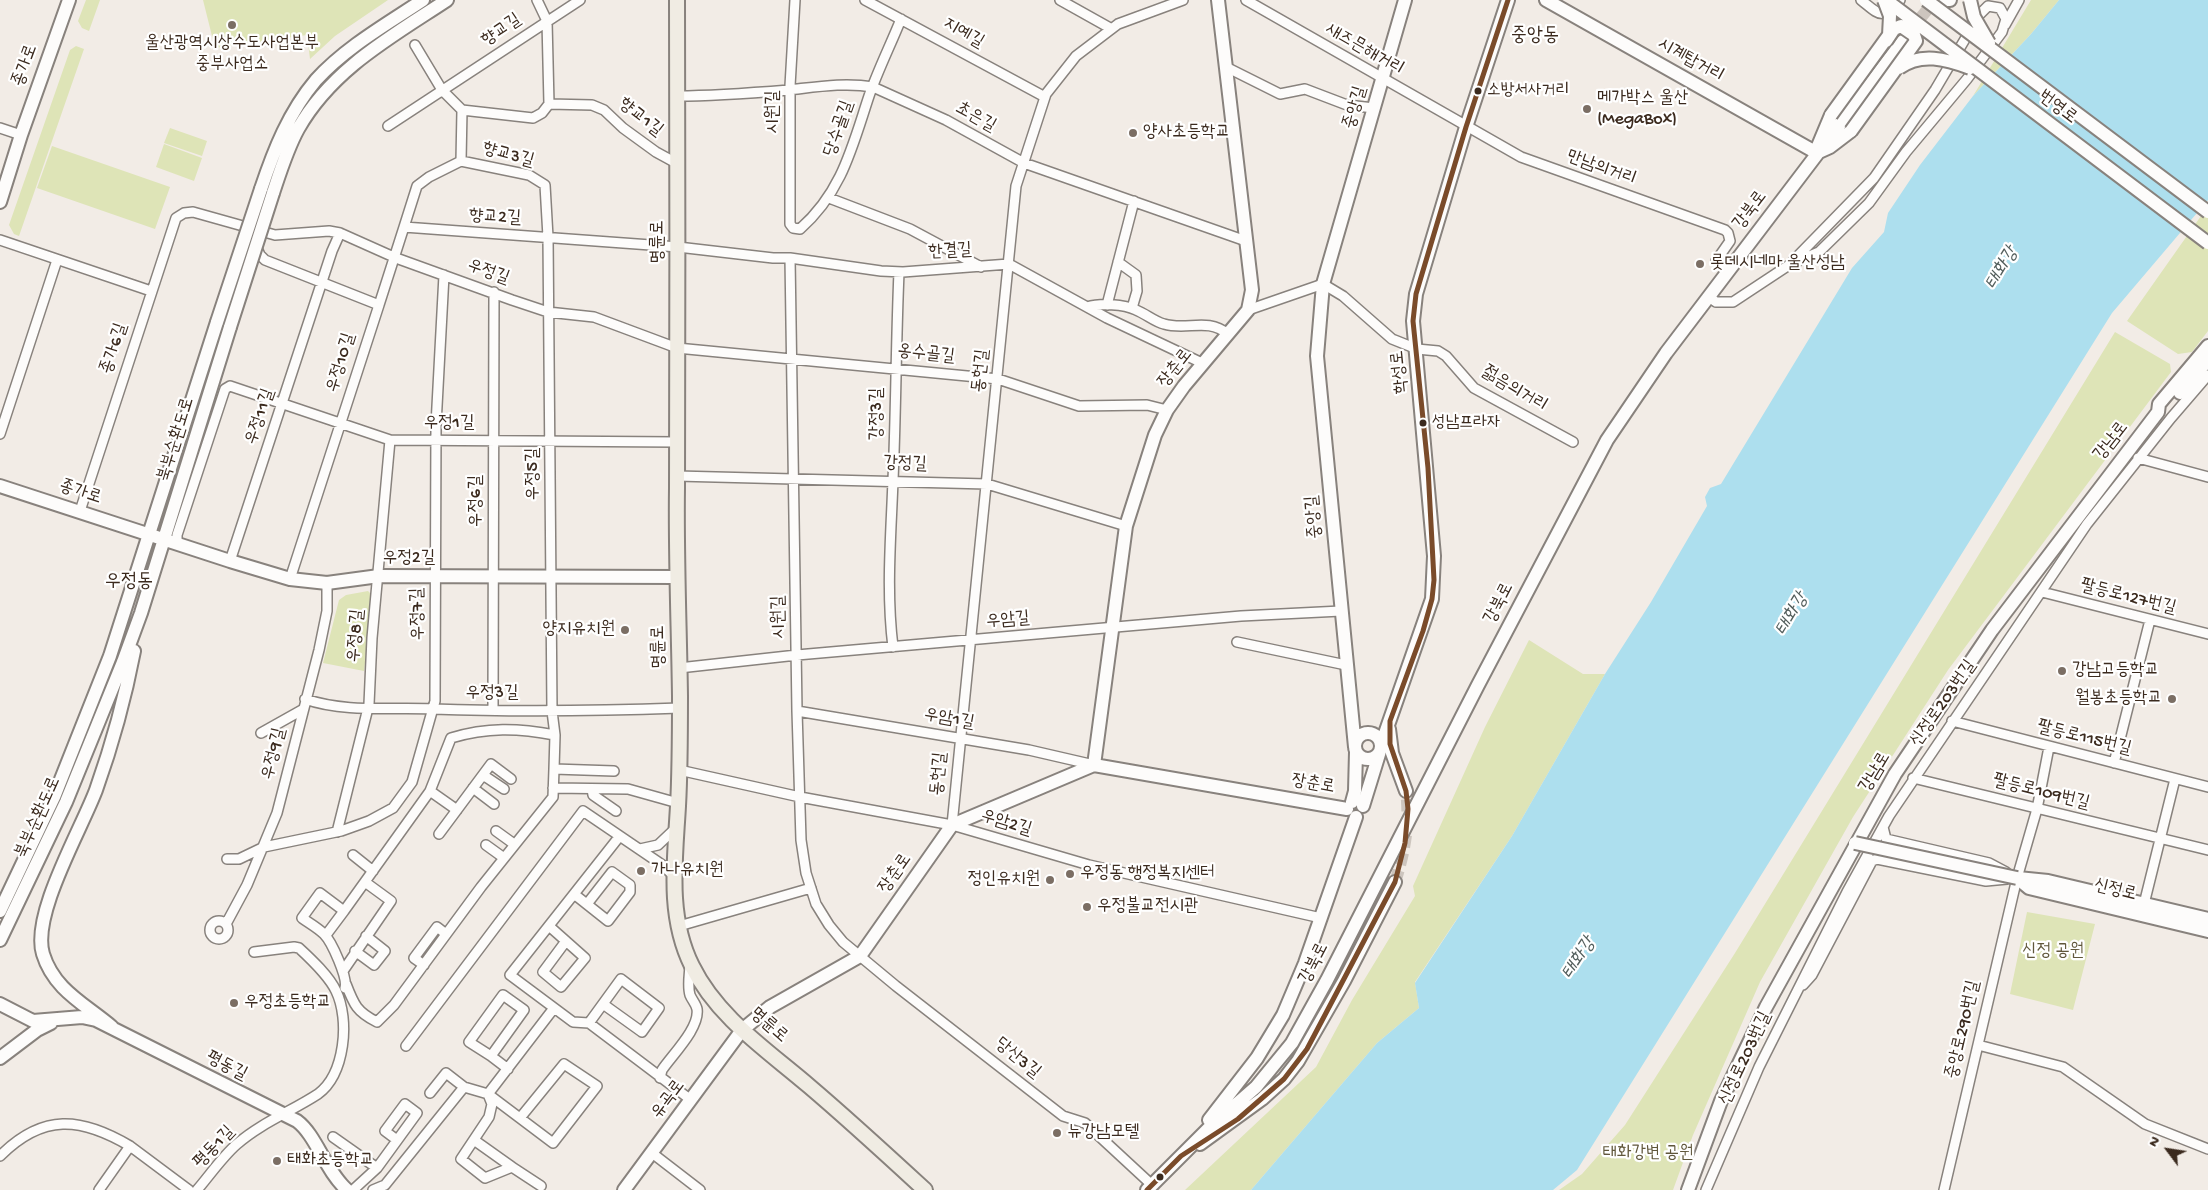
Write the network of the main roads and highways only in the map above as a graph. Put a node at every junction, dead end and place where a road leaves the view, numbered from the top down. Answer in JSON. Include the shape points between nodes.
{"nodes":[{"id":1,"x":69,"y":0,"type":"edge"},
{"id":2,"x":402,"y":0,"type":"edge"},
{"id":3,"x":423,"y":0,"type":"edge"},
{"id":4,"x":447,"y":0,"type":"edge"},
{"id":5,"x":677,"y":0,"type":"edge"},
{"id":6,"x":1218,"y":0,"type":"edge"},
{"id":7,"x":1404,"y":0,"type":"edge"},
{"id":8,"x":1508,"y":0,"type":"edge"},
{"id":9,"x":1546,"y":0,"type":"edge"},
{"id":10,"x":1885,"y":0,"type":"edge"},
{"id":11,"x":1926,"y":0,"type":"edge"},
{"id":12,"x":1945,"y":0,"type":"edge"},
{"id":13,"x":1950,"y":0,"type":"edge"},
{"id":14,"x":1970,"y":0,"type":"edge"},
{"id":15,"x":390,"y":23,"type":"junction"},
{"id":16,"x":1886,"y":41,"type":"junction"},
{"id":17,"x":1903,"y":41,"type":"tunnel mouth"},
{"id":18,"x":1997,"y":53,"type":"junction"},
{"id":19,"x":1895,"y":72,"type":"junction"},
{"id":20,"x":1982,"y":73,"type":"junction"},
{"id":21,"x":1817,"y":153,"type":"junction"},
{"id":22,"x":267,"y":191,"type":"junction"},
{"id":23,"x":0,"y":202,"type":"edge"},
{"id":24,"x":2208,"y":212,"type":"edge"},
{"id":25,"x":2207,"y":243,"type":"edge"},
{"id":26,"x":2208,"y":338,"type":"edge"},
{"id":27,"x":2208,"y":346,"type":"edge"},
{"id":28,"x":2200,"y":362,"type":"edge"},
{"id":29,"x":2158,"y":412,"type":"junction"},
{"id":30,"x":0,"y":486,"type":"edge"},
{"id":31,"x":149,"y":535,"type":"junction"},
{"id":32,"x":164,"y":540,"type":"junction"},
{"id":33,"x":678,"y":576,"type":"junction"},
{"id":34,"x":141,"y":613,"type":"junction"},
{"id":35,"x":1382,"y":745,"type":"junction"},
{"id":36,"x":1356,"y":749,"type":"junction"},
{"id":37,"x":1094,"y":765,"type":"junction"},
{"id":38,"x":1406,"y":791,"type":"tunnel mouth"},
{"id":39,"x":1354,"y":808,"type":"junction"},
{"id":40,"x":1855,"y":843,"type":"junction"},
{"id":41,"x":1396,"y":882,"type":"tunnel mouth"},
{"id":42,"x":2067,"y":892,"type":"junction"},
{"id":43,"x":7,"y":906,"type":"edge"},
{"id":44,"x":2208,"y":919,"type":"edge"},
{"id":45,"x":2208,"y":931,"type":"edge"},
{"id":46,"x":0,"y":940,"type":"edge"},
{"id":47,"x":0,"y":1004,"type":"edge"},
{"id":48,"x":60,"y":1019,"type":"junction"},
{"id":49,"x":112,"y":1027,"type":"junction"},
{"id":50,"x":742,"y":1030,"type":"junction"},
{"id":51,"x":0,"y":1058,"type":"edge"},
{"id":52,"x":1181,"y":1156,"type":"junction"},
{"id":53,"x":1150,"y":1188,"type":"edge"},
{"id":54,"x":347,"y":1190,"type":"edge"},
{"id":55,"x":624,"y":1190,"type":"edge"},
{"id":56,"x":925,"y":1190,"type":"edge"},
{"id":57,"x":1688,"y":1190,"type":"edge"}],
"edges":[{"from":1,"to":23,"type":"main road","name":"종가로"},
{"from":2,"to":15,"type":"main road"},
{"from":3,"to":15,"type":"main road","name":"북부순환도로"},
{"from":4,"to":22,"type":"main road","name":"북부순환도로","via":[[343,71],[297,131]]},
{"from":5,"to":33,"type":"main road","name":"명륜로"},
{"from":6,"to":37,"type":"main road","name":"장춘로","via":[[1252,290],[1248,310],[1167,410],[1155,435],[1126,526]]},
{"from":7,"to":36,"type":"main road","name":"중앙길","via":[[1323,284],[1317,356]]},
{"from":8,"to":35,"type":"main road","name":"학성로","via":[[1416,294],[1413,321],[1434,556],[1432,598]]},
{"from":9,"to":21,"type":"main road","name":"시계탑거리"},
{"from":10,"to":16,"type":"main road","bridge":true,"via":[[1891,23]]},
{"from":10,"to":20,"type":"main road","name":"번영로","bridge":true},
{"from":11,"to":18,"type":"main road","name":"번영로","bridge":true},
{"from":12,"to":13,"type":"main road"},
{"from":14,"to":18,"type":"main road","bridge":true,"via":[[1979,27]]},
{"from":15,"to":22,"type":"main road","name":"북부순환도로","via":[[356,45],[316,80],[286,124]]},
{"from":16,"to":19,"type":"main road","bridge":true,"via":[[1894,29],[1901,26],[1916,38]]},
{"from":16,"to":21,"type":"main road","bridge":true,"via":[[1831,115]]},
{"from":17,"to":21,"type":"main road","name":"강북로"},
{"from":18,"to":24,"type":"main road","name":"번영로","bridge":true},
{"from":19,"to":20,"type":"main road","bridge":true,"via":[[1914,60],[1930,58],[1953,62]]},
{"from":19,"to":21,"type":"main road","bridge":true,"via":[[1851,131]]},
{"from":20,"to":25,"type":"main road","name":"번영로","bridge":true},
{"from":21,"to":52,"type":"main road","name":"강북로","via":[[1625,411],[1591,468],[1292,1043],[1256,1087]]},
{"from":22,"to":31,"type":"main road","name":"북부순환도로","bridge":true,"via":[[218,322]]},
{"from":22,"to":32,"type":"main road","name":"북부순환도로","bridge":true,"via":[[230,327]]},
{"from":26,"to":28,"type":"main road","via":[[2198,350]]},
{"from":27,"to":28,"type":"main road","name":"강남로"},
{"from":28,"to":29,"type":"main road","name":"강남로","via":[[2165,409]]},
{"from":28,"to":29,"type":"main road","name":"강남로","via":[[2159,404]]},
{"from":29,"to":40,"type":"main road","name":"강남로","via":[[1964,670],[1895,774]]},
{"from":30,"to":31,"type":"main road","name":"종가로"},
{"from":31,"to":32,"type":"main road","name":"우정2길"},
{"from":31,"to":43,"type":"main road","name":"북부순환도로","via":[[92,704]]},
{"from":32,"to":33,"type":"main road","name":"우정2길","via":[[290,579],[327,583],[379,576]]},
{"from":32,"to":34,"type":"main road","name":"북부순환도로"},
{"from":33,"to":50,"type":"main road","name":"명륜로","via":[[680,708],[674,876],[679,926],[690,963],[710,996]]},
{"from":34,"to":43,"type":"main road","name":"북부순환도로","via":[[69,794]]},
{"from":34,"to":49,"type":"main road","via":[[119,716],[99,781],[48,900],[40,934],[42,952],[56,982]]},
{"from":35,"to":36,"type":"main road","via":[[1372,759],[1363,758]]},
{"from":35,"to":36,"type":"main road","via":[[1363,734],[1357,739]]},
{"from":35,"to":38,"type":"main road"},
{"from":35,"to":39,"type":"main road"},
{"from":36,"to":39,"type":"main road","name":"중앙길"},
{"from":37,"to":39,"type":"main road","name":"장춘로"},
{"from":37,"to":50,"type":"main road","name":"장춘로","via":[[952,825],[860,956],[770,1007]]},
{"from":39,"to":52,"type":"main road","via":[[1302,971],[1271,1038]]},
{"from":40,"to":42,"type":"main road","name":"신정로","bridge":true,"via":[[2017,878],[2029,888]]},
{"from":40,"to":57,"type":"main road","name":"강남로","via":[[1766,1007],[1721,1101]]},
{"from":41,"to":52,"type":"main road","via":[[1325,1015],[1284,1079],[1217,1134]]},
{"from":42,"to":44,"type":"main road","name":"신정로","via":[[2144,904]]},
{"from":42,"to":45,"type":"main road","name":"신정로"},
{"from":43,"to":46,"type":"main road","name":"북부순환도로"},
{"from":47,"to":48,"type":"main road","name":"평동길","via":[[33,1022]]},
{"from":48,"to":49,"type":"main road","name":"평동길","via":[[82,1017]]},
{"from":48,"to":51,"type":"main road","via":[[37,1030]]},
{"from":49,"to":54,"type":"main road","name":"평동길","via":[[305,1127],[325,1163]]},
{"from":50,"to":55,"type":"main road","name":"유곡로"},
{"from":50,"to":56,"type":"main road","name":"명륜로","via":[[854,1124]]},
{"from":52,"to":53,"type":"main road","name":"강북로"}]}
